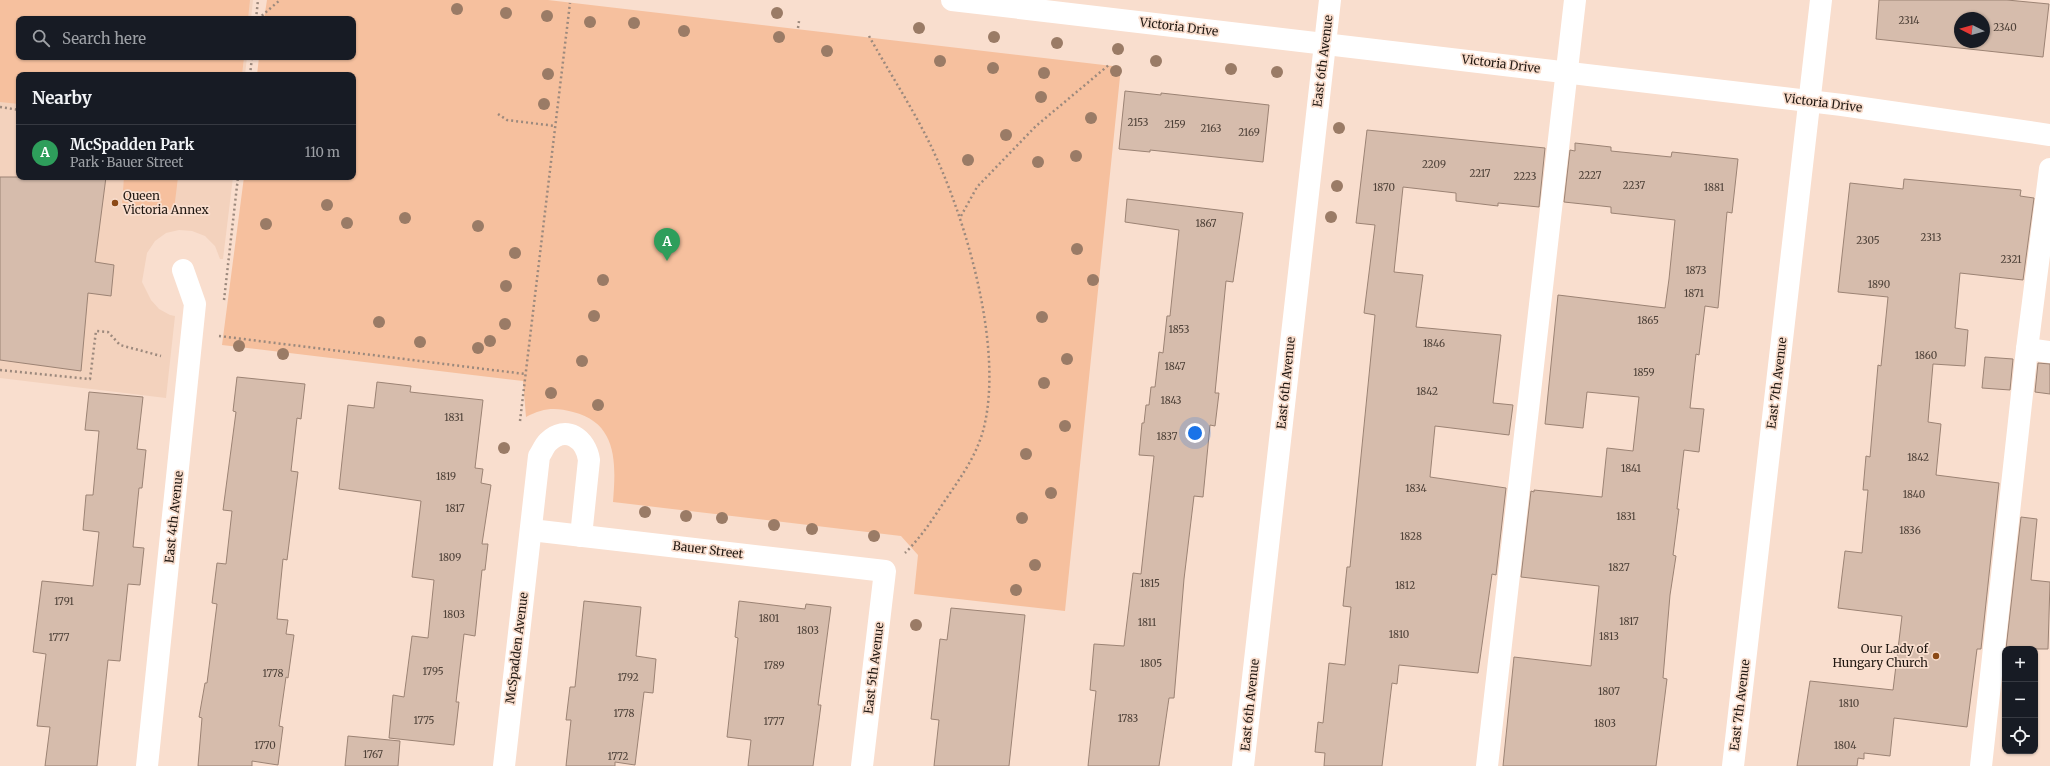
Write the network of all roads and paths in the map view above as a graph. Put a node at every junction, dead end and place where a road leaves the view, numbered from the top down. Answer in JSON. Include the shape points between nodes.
{"nodes":[{"id":1,"x":258,"y":0,"type":"edge"},
{"id":2,"x":280,"y":0,"type":"edge"},
{"id":3,"x":952,"y":0,"type":"edge"},
{"id":4,"x":1330,"y":0,"type":"edge"},
{"id":5,"x":1575,"y":0,"type":"edge"},
{"id":6,"x":1820,"y":0,"type":"edge"},
{"id":7,"x":570,"y":2,"type":"dead end"},
{"id":8,"x":1086,"y":8,"type":"edge"},
{"id":9,"x":257,"y":16,"type":"edge"},
{"id":10,"x":261,"y":16,"type":"edge"},
{"id":11,"x":799,"y":21,"type":"dead end"},
{"id":12,"x":798,"y":28,"type":"dead end"},
{"id":13,"x":869,"y":36,"type":"dead end"},
{"id":14,"x":1325,"y":44,"type":"junction"},
{"id":15,"x":252,"y":60,"type":"edge"},
{"id":16,"x":1110,"y":64,"type":"dead end"},
{"id":17,"x":250,"y":72,"type":"edge"},
{"id":18,"x":1568,"y":72,"type":"junction"},
{"id":19,"x":1810,"y":101,"type":"junction"},
{"id":20,"x":0,"y":107,"type":"edge"},
{"id":21,"x":16,"y":110,"type":"edge"},
{"id":22,"x":498,"y":114,"type":"dead end"},
{"id":23,"x":555,"y":126,"type":"junction"},
{"id":24,"x":2050,"y":135,"type":"edge"},
{"id":25,"x":2050,"y":169,"type":"edge"},
{"id":26,"x":238,"y":180,"type":"edge"},
{"id":27,"x":960,"y":217,"type":"junction"},
{"id":28,"x":184,"y":270,"type":"dead end"},
{"id":29,"x":223,"y":306,"type":"dead end"},
{"id":30,"x":220,"y":329,"type":"dead end"},
{"id":31,"x":2027,"y":349,"type":"junction"},
{"id":32,"x":2050,"y":352,"type":"edge"},
{"id":33,"x":168,"y":358,"type":"dead end"},
{"id":34,"x":0,"y":370,"type":"edge"},
{"id":35,"x":525,"y":374,"type":"junction"},
{"id":36,"x":520,"y":421,"type":"dead end"},
{"id":37,"x":531,"y":530,"type":"junction"},
{"id":38,"x":581,"y":536,"type":"junction"},
{"id":39,"x":905,"y":553,"type":"dead end"},
{"id":40,"x":885,"y":571,"type":"joint"},
{"id":41,"x":147,"y":766,"type":"edge"},
{"id":42,"x":504,"y":766,"type":"edge"},
{"id":43,"x":862,"y":766,"type":"edge"},
{"id":44,"x":1243,"y":766,"type":"edge"},
{"id":45,"x":1487,"y":766,"type":"edge"},
{"id":46,"x":1734,"y":766,"type":"edge"},
{"id":47,"x":1981,"y":766,"type":"edge"}],
"edges":[{"from":1,"to":9,"type":"path"},
{"from":2,"to":10,"type":"path"},
{"from":3,"to":8,"type":"street","name":"Victoria Drive"},
{"from":4,"to":14,"type":"street","name":"East 6th Avenue"},
{"from":5,"to":18,"type":"street"},
{"from":6,"to":19,"type":"street","name":"East 7th Avenue"},
{"from":7,"to":23,"type":"path"},
{"from":8,"to":14,"type":"street","name":"Victoria Drive"},
{"from":11,"to":12,"type":"path"},
{"from":13,"to":27,"type":"path","via":[[930,144]]},
{"from":14,"to":18,"type":"street","name":"Victoria Drive"},
{"from":14,"to":44,"type":"street","name":"East 6th Avenue"},
{"from":15,"to":17,"type":"path"},
{"from":16,"to":27,"type":"path","via":[[1031,132],[977,187]]},
{"from":18,"to":19,"type":"street","name":"Victoria Drive"},
{"from":18,"to":45,"type":"street"},
{"from":19,"to":24,"type":"street","name":"Victoria Drive"},
{"from":19,"to":46,"type":"street","name":"East 7th Avenue"},
{"from":20,"to":21,"type":"path"},
{"from":22,"to":23,"type":"path","via":[[507,120]]},
{"from":23,"to":35,"type":"path"},
{"from":25,"to":31,"type":"street"},
{"from":26,"to":29,"type":"path"},
{"from":27,"to":39,"type":"path","via":[[979,289],[988,346],[990,392],[983,431],[970,464],[918,540]]},
{"from":28,"to":41,"type":"street","name":"East 4th Avenue","via":[[195,304]]},
{"from":30,"to":35,"type":"path","via":[[219,336]]},
{"from":31,"to":32,"type":"street"},
{"from":31,"to":47,"type":"street"},
{"from":33,"to":34,"type":"path","via":[[120,344],[108,332],[96,331],[90,379]]},
{"from":35,"to":36,"type":"path"},
{"from":37,"to":38,"type":"street","name":"Bauer Street"},
{"from":37,"to":38,"type":"street","name":"McSpadden Avenue","via":[[539,456],[548,442],[559,435],[569,434],[584,443],[588,451]]},
{"from":37,"to":42,"type":"street","name":"McSpadden Avenue"},
{"from":38,"to":40,"type":"street","name":"Bauer Street"},
{"from":40,"to":43,"type":"street","name":"East 5th Avenue"}]}
